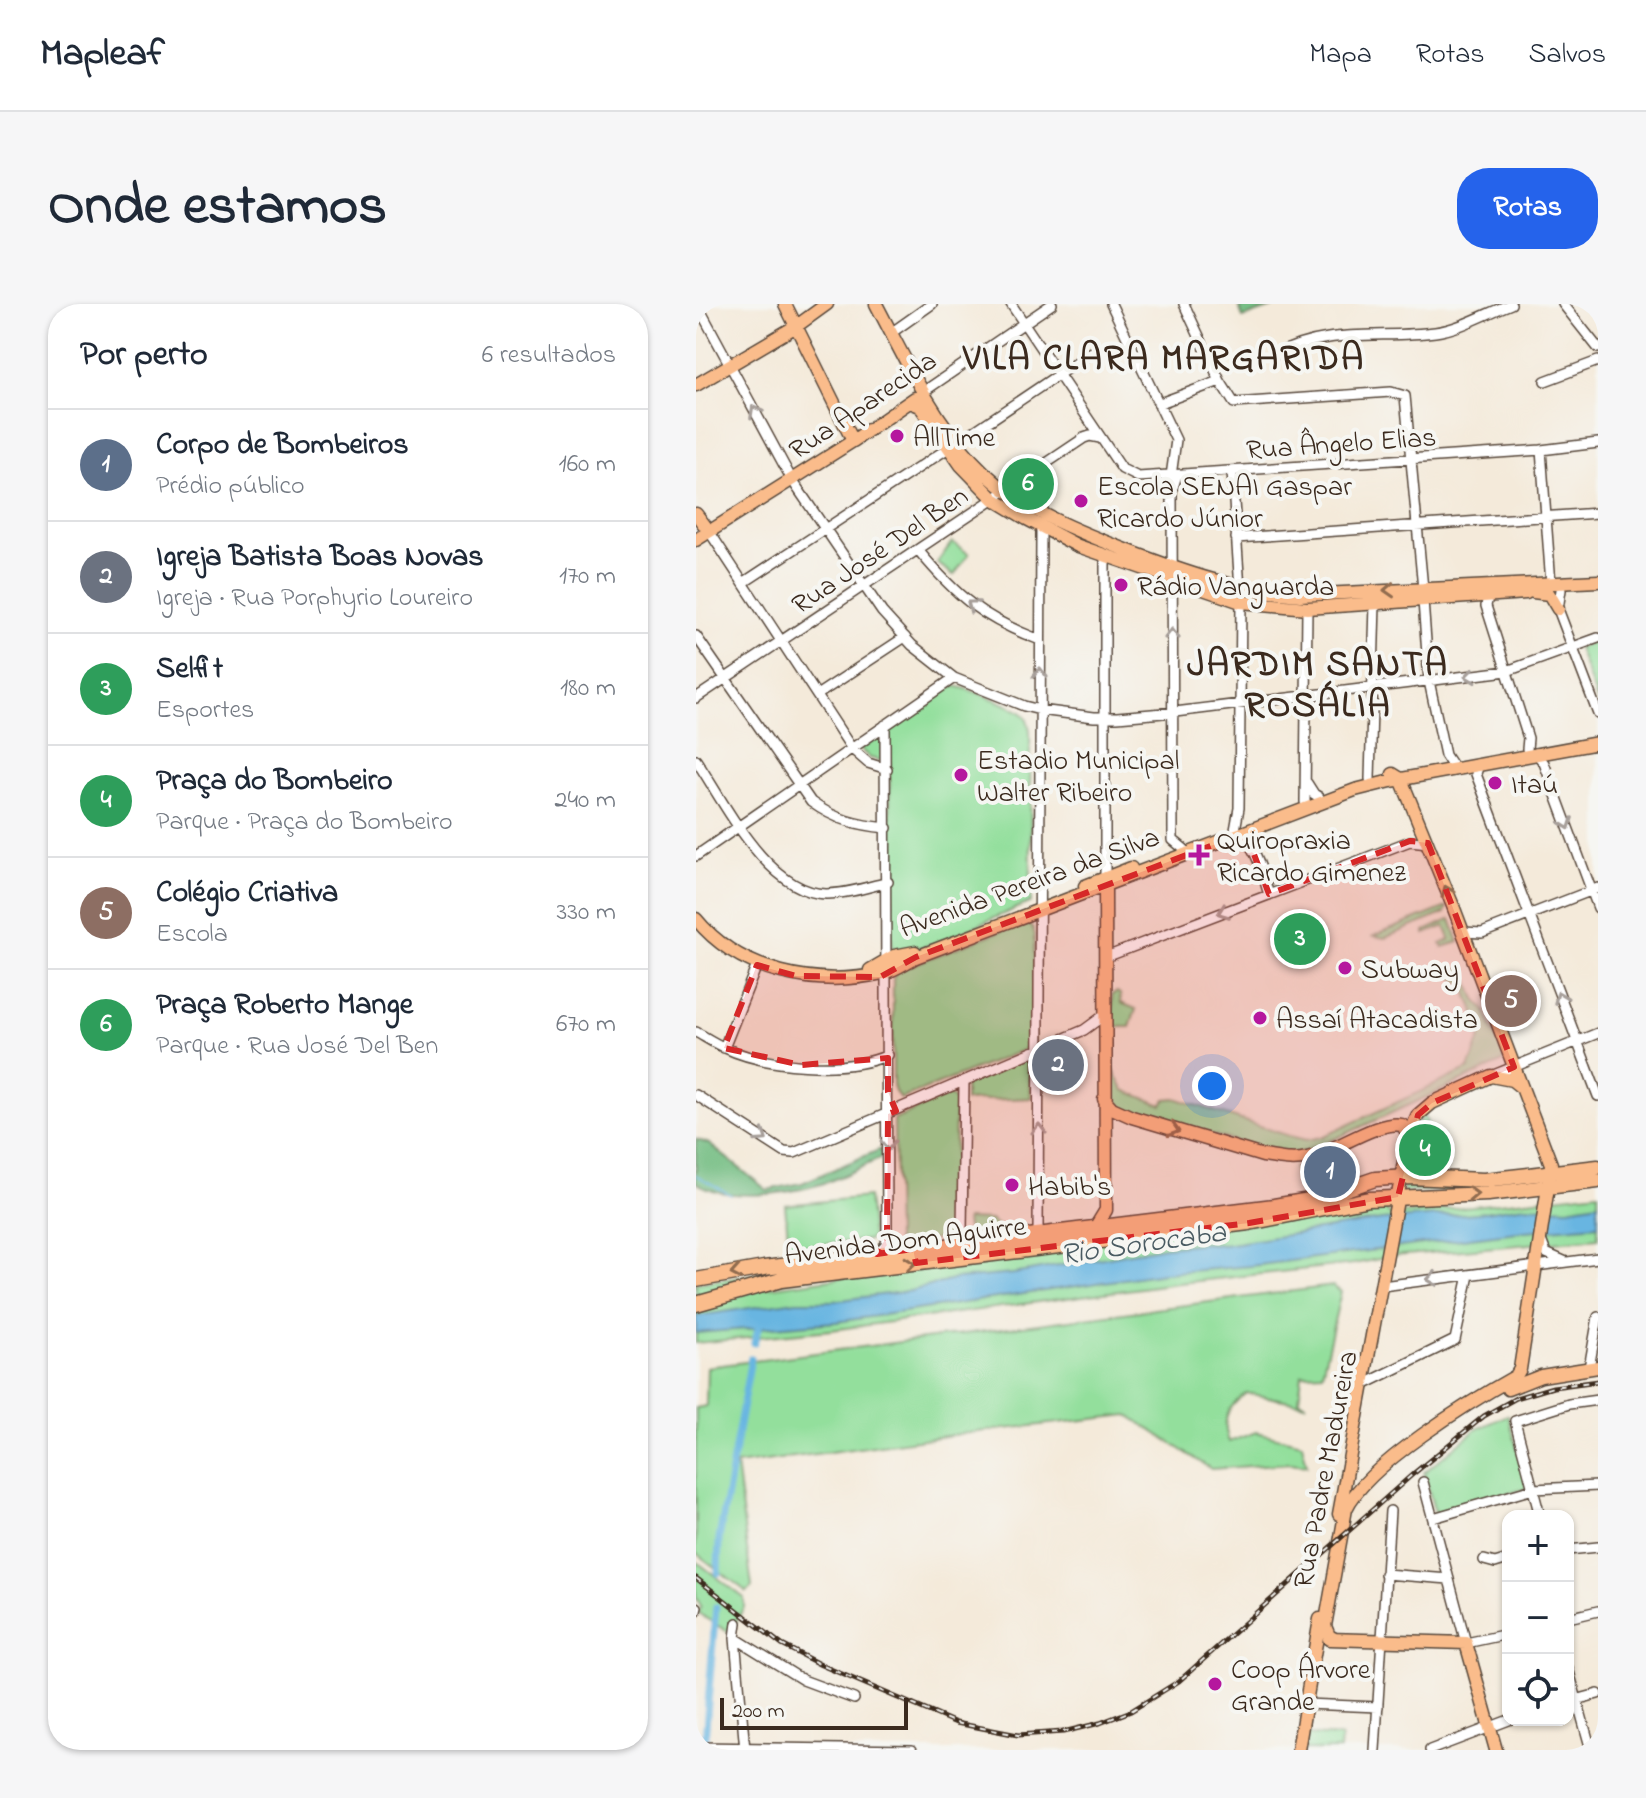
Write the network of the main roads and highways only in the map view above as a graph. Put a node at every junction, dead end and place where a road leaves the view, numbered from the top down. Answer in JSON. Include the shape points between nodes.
{"nodes":[{"id":1,"x":785,"y":304,"type":"edge"},
{"id":2,"x":827,"y":304,"type":"edge"},
{"id":3,"x":876,"y":304,"type":"edge"},
{"id":4,"x":796,"y":326,"type":"junction"},
{"id":5,"x":696,"y":385,"type":"edge"},
{"id":6,"x":923,"y":392,"type":"junction"},
{"id":7,"x":910,"y":402,"type":"junction"},
{"id":8,"x":853,"y":441,"type":"junction"},
{"id":9,"x":952,"y":445,"type":"junction"},
{"id":10,"x":1000,"y":495,"type":"junction"},
{"id":11,"x":696,"y":514,"type":"edge"},
{"id":12,"x":709,"y":531,"type":"junction"},
{"id":13,"x":696,"y":540,"type":"edge"},
{"id":14,"x":1172,"y":574,"type":"junction"},
{"id":15,"x":1598,"y":584,"type":"edge"},
{"id":16,"x":1512,"y":586,"type":"junction"},
{"id":17,"x":1556,"y":587,"type":"junction"},
{"id":18,"x":1533,"y":592,"type":"junction"},
{"id":19,"x":1240,"y":595,"type":"junction"},
{"id":20,"x":1423,"y":595,"type":"junction"},
{"id":21,"x":1488,"y":597,"type":"junction"},
{"id":22,"x":1558,"y":609,"type":"road end"},
{"id":23,"x":1598,"y":736,"type":"edge"},
{"id":24,"x":1598,"y":743,"type":"edge"},
{"id":25,"x":1531,"y":751,"type":"junction"},
{"id":26,"x":1397,"y":777,"type":"junction"},
{"id":27,"x":1251,"y":827,"type":"junction"},
{"id":28,"x":1236,"y":833,"type":"junction"},
{"id":29,"x":1102,"y":889,"type":"junction"},
{"id":30,"x":1040,"y":908,"type":"junction"},
{"id":31,"x":696,"y":919,"type":"edge"},
{"id":32,"x":848,"y":977,"type":"junction"},
{"id":33,"x":1522,"y":1088,"type":"junction"},
{"id":34,"x":1104,"y":1099,"type":"junction"},
{"id":35,"x":1409,"y":1135,"type":"junction"},
{"id":36,"x":1598,"y":1167,"type":"edge"},
{"id":37,"x":1401,"y":1177,"type":"junction"},
{"id":38,"x":1598,"y":1181,"type":"edge"},
{"id":39,"x":1549,"y":1185,"type":"junction"},
{"id":40,"x":1397,"y":1200,"type":"junction"},
{"id":41,"x":1095,"y":1228,"type":"junction"},
{"id":42,"x":977,"y":1248,"type":"junction"},
{"id":43,"x":696,"y":1280,"type":"edge"},
{"id":44,"x":696,"y":1304,"type":"edge"},
{"id":45,"x":1523,"y":1360,"type":"junction"},
{"id":46,"x":1593,"y":1363,"type":"edge"},
{"id":47,"x":1455,"y":1414,"type":"junction"},
{"id":48,"x":1350,"y":1460,"type":"junction"},
{"id":49,"x":1380,"y":1468,"type":"junction"},
{"id":50,"x":1335,"y":1639,"type":"junction"},
{"id":51,"x":1315,"y":1646,"type":"junction"},
{"id":52,"x":1298,"y":1750,"type":"edge"},
{"id":53,"x":1496,"y":1750,"type":"edge"}],
"edges":[{"from":1,"to":4,"type":"main road"},
{"from":2,"to":4,"type":"main road"},
{"from":3,"to":6,"type":"main road"},
{"from":4,"to":5,"type":"main road"},
{"from":4,"to":8,"type":"main road"},
{"from":6,"to":7,"type":"main road","name":"Rua Aparecida"},
{"from":6,"to":9,"type":"main road"},
{"from":7,"to":8,"type":"main road","name":"Rua Aparecida"},
{"from":7,"to":9,"type":"main road","via":[[920,406]]},
{"from":8,"to":12,"type":"main road","name":"Rua Aparecida"},
{"from":9,"to":10,"type":"main road"},
{"from":10,"to":14,"type":"main road"},
{"from":10,"to":14,"type":"main road","via":[[1057,537]]},
{"from":11,"to":12,"type":"main road"},
{"from":12,"to":13,"type":"main road","name":"Rua Aparecida"},
{"from":14,"to":19,"type":"main road"},
{"from":15,"to":17,"type":"main road"},
{"from":16,"to":17,"type":"main road"},
{"from":16,"to":20,"type":"main road"},
{"from":16,"to":21,"type":"main road"},
{"from":17,"to":18,"type":"main road"},
{"from":18,"to":21,"type":"main road"},
{"from":18,"to":22,"type":"main road","via":[[1549,594]]},
{"from":20,"to":19,"type":"main road","one_way":true},
{"from":19,"to":20,"type":"main road","via":[[1307,608]]},
{"from":20,"to":21,"type":"main road"},
{"from":23,"to":25,"type":"main road","name":"Avenida Pereira da Silva"},
{"from":24,"to":25,"type":"main road","name":"Avenida Pereira da Silva"},
{"from":25,"to":26,"type":"main road","name":"Avenida Pereira da Silva"},
{"from":25,"to":26,"type":"main road","name":"Avenida Pereira da Silva"},
{"from":26,"to":27,"type":"main road","name":"Avenida Pereira da Silva"},
{"from":26,"to":27,"type":"main road","name":"Avenida Pereira da Silva","via":[[1370,779]]},
{"from":33,"to":26,"type":"main road","one_way":true,"via":[[1428,843]]},
{"from":27,"to":28,"type":"main road","name":"Avenida Pereira da Silva"},
{"from":28,"to":29,"type":"main road","name":"Avenida Pereira da Silva"},
{"from":28,"to":29,"type":"main road","name":"Avenida Pereira da Silva","via":[[1184,849]]},
{"from":29,"to":30,"type":"main road","name":"Avenida Pereira da Silva"},
{"from":29,"to":30,"type":"main road","name":"Avenida Pereira da Silva"},
{"from":29,"to":34,"type":"main road"},
{"from":30,"to":32,"type":"main road","name":"Avenida Pereira da Silva"},
{"from":30,"to":32,"type":"main road","name":"Avenida Pereira da Silva","via":[[916,957],[881,977]]},
{"from":31,"to":32,"type":"main road","name":"Avenida Pereira da Silva","via":[[730,951],[757,965],[796,976]]},
{"from":33,"to":35,"type":"main road","via":[[1491,1076],[1432,1103],[1418,1115]]},
{"from":33,"to":39,"type":"main road","via":[[1551,1164]]},
{"from":34,"to":35,"type":"main road","one_way":true,"via":[[1132,1117],[1288,1159],[1311,1157],[1388,1125],[1402,1125]]},
{"from":34,"to":41,"type":"main road","via":[[1106,1210]]},
{"from":35,"to":37,"type":"main road","name":"Rua Padre Madureira"},
{"from":36,"to":39,"type":"highway","name":"Avenida Dom Aguirre"},
{"from":37,"to":39,"type":"highway","name":"Avenida Dom Aguirre"},
{"from":37,"to":40,"type":"main road","name":"Rua Padre Madureira"},
{"from":37,"to":41,"type":"highway","name":"Avenida Dom Aguirre","via":[[1375,1179],[1316,1199]]},
{"from":38,"to":39,"type":"highway","name":"Avenida Dom Aguirre"},
{"from":40,"to":39,"type":"highway","name":"Avenida Dom Aguirre","one_way":true},
{"from":39,"to":45,"type":"main road"},
{"from":40,"to":42,"type":"highway","name":"Avenida Dom Aguirre","via":[[1369,1199],[1249,1223]]},
{"from":40,"to":48,"type":"main road","name":"Rua Padre Madureira"},
{"from":41,"to":42,"type":"highway","name":"Avenida Dom Aguirre"},
{"from":42,"to":43,"type":"highway","name":"Avenida Dom Aguirre","one_way":true,"via":[[952,1244]]},
{"from":44,"to":42,"type":"highway","name":"Avenida Dom Aguirre","one_way":true,"via":[[781,1280]]},
{"from":45,"to":46,"type":"main road","via":[[1533,1369]]},
{"from":45,"to":47,"type":"main road","via":[[1516,1376]]},
{"from":46,"to":47,"type":"main road","via":[[1513,1386]]},
{"from":47,"to":49,"type":"main road"},
{"from":48,"to":49,"type":"main road","via":[[1361,1473]]},
{"from":48,"to":51,"type":"main road","name":"Rua Padre Madureira"},
{"from":49,"to":50,"type":"main road","name":"Rua Padre Madureira","via":[[1346,1509],[1325,1626]]},
{"from":50,"to":51,"type":"main road"},
{"from":50,"to":53,"type":"main road","via":[[1466,1643]]},
{"from":51,"to":52,"type":"main road","name":"Rua Padre Madureira"}]}
